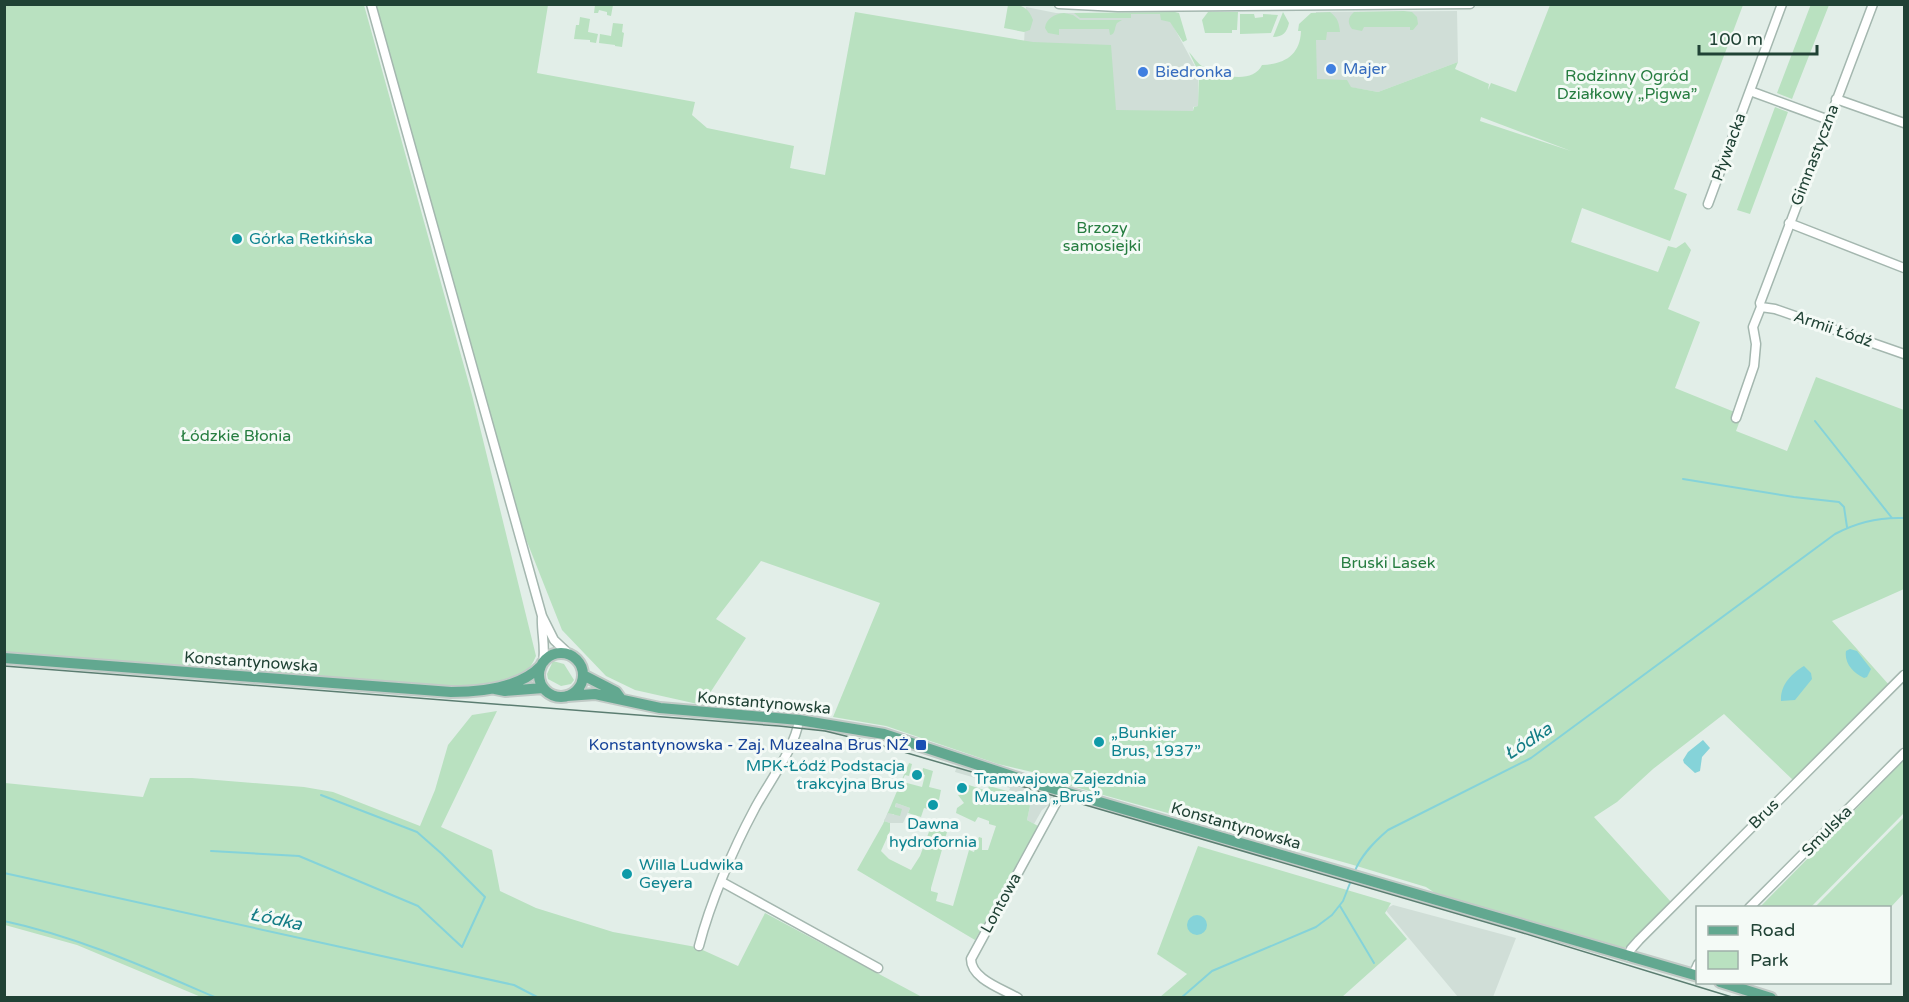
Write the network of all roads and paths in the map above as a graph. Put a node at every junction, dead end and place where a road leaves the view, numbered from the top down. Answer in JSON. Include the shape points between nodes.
{"nodes":[{"id":1,"x":371,"y":4,"type":"edge"},
{"id":2,"x":1059,"y":4,"type":"edge"},
{"id":3,"x":1470,"y":4,"type":"edge"},
{"id":4,"x":1782,"y":4,"type":"edge"},
{"id":5,"x":1873,"y":4,"type":"edge"},
{"id":6,"x":1224,"y":5,"type":"edge"},
{"id":7,"x":1302,"y":5,"type":"edge"},
{"id":8,"x":1750,"y":91,"type":"junction"},
{"id":9,"x":1836,"y":99,"type":"junction"},
{"id":10,"x":1828,"y":120,"type":"junction"},
{"id":11,"x":1905,"y":123,"type":"edge"},
{"id":12,"x":1708,"y":204,"type":"dead end"},
{"id":13,"x":1789,"y":223,"type":"junction"},
{"id":14,"x":1905,"y":267,"type":"edge"},
{"id":15,"x":1761,"y":307,"type":"junction"},
{"id":16,"x":1905,"y":354,"type":"edge"},
{"id":17,"x":1736,"y":418,"type":"dead end"},
{"id":18,"x":542,"y":616,"type":"junction"},
{"id":19,"x":570,"y":655,"type":"junction"},
{"id":20,"x":4,"y":658,"type":"edge"},
{"id":21,"x":542,"y":664,"type":"junction"},
{"id":22,"x":583,"y":675,"type":"junction"},
{"id":23,"x":1905,"y":675,"type":"edge"},
{"id":24,"x":543,"y":688,"type":"junction"},
{"id":25,"x":495,"y":689,"type":"junction"},
{"id":26,"x":567,"y":696,"type":"junction"},
{"id":27,"x":621,"y":699,"type":"junction"},
{"id":28,"x":799,"y":720,"type":"junction"},
{"id":29,"x":1905,"y":753,"type":"edge"},
{"id":30,"x":1062,"y":792,"type":"junction"},
{"id":31,"x":722,"y":882,"type":"junction"},
{"id":32,"x":1751,"y":906,"type":"edge"},
{"id":33,"x":699,"y":946,"type":"dead end"},
{"id":34,"x":1628,"y":957,"type":"junction"},
{"id":35,"x":878,"y":968,"type":"dead end"},
{"id":36,"x":1696,"y":972,"type":"edge"},
{"id":37,"x":1726,"y":984,"type":"edge"},
{"id":38,"x":1766,"y":997,"type":"edge"},
{"id":39,"x":1018,"y":998,"type":"edge"}],
"edges":[{"from":1,"to":18,"type":"street"},
{"from":2,"to":6,"type":"street"},
{"from":3,"to":7,"type":"street"},
{"from":4,"to":8,"type":"street","name":"Pływacka"},
{"from":5,"to":9,"type":"street","name":"Gimnastyczna"},
{"from":6,"to":7,"type":"street"},
{"from":8,"to":10,"type":"street","name":"Pływacka"},
{"from":8,"to":12,"type":"street","name":"Pływacka"},
{"from":9,"to":10,"type":"street","name":"Gimnastyczna"},
{"from":9,"to":11,"type":"street"},
{"from":10,"to":13,"type":"street","name":"Gimnastyczna"},
{"from":13,"to":14,"type":"street"},
{"from":13,"to":15,"type":"street","name":"Gimnastyczna"},
{"from":15,"to":16,"type":"street","name":"Armii Łódź"},
{"from":15,"to":17,"type":"street","name":"Gimnastyczna","via":[[1753,327],[1754,366]]},
{"from":18,"to":19,"type":"street","via":[[554,640]]},
{"from":18,"to":21,"type":"street"},
{"from":19,"to":21,"type":"main road","via":[[554,654]]},
{"from":19,"to":22,"type":"main road"},
{"from":20,"to":25,"type":"main road","name":"Konstantynowska","via":[[438,692]]},
{"from":21,"to":24,"type":"main road","via":[[539,677]]},
{"from":21,"to":25,"type":"main road","name":"Konstantynowska","via":[[528,677]]},
{"from":22,"to":26,"type":"main road","via":[[579,688]]},
{"from":22,"to":27,"type":"main road","name":"Konstantynowska","via":[[616,692]]},
{"from":23,"to":34,"type":"street","name":"Brus","via":[[1639,940]]},
{"from":24,"to":25,"type":"main road","name":"Konstantynowska"},
{"from":24,"to":26,"type":"main road","via":[[552,695]]},
{"from":26,"to":27,"type":"main road","name":"Konstantynowska","via":[[588,694]]},
{"from":27,"to":28,"type":"main road","name":"Konstantynowska","via":[[660,708]]},
{"from":28,"to":30,"type":"main road","name":"Konstantynowska","via":[[884,734]]},
{"from":28,"to":31,"type":"street","via":[[796,735],[753,811]]},
{"from":29,"to":32,"type":"street","name":"Smulska"},
{"from":30,"to":34,"type":"main road","name":"Konstantynowska"},
{"from":30,"to":39,"type":"street","name":"Lontowa","via":[[971,959],[977,974]]},
{"from":31,"to":33,"type":"street"},
{"from":31,"to":35,"type":"street"},
{"from":34,"to":36,"type":"main road","name":"Konstantynowska"},
{"from":37,"to":38,"type":"main road"}]}
